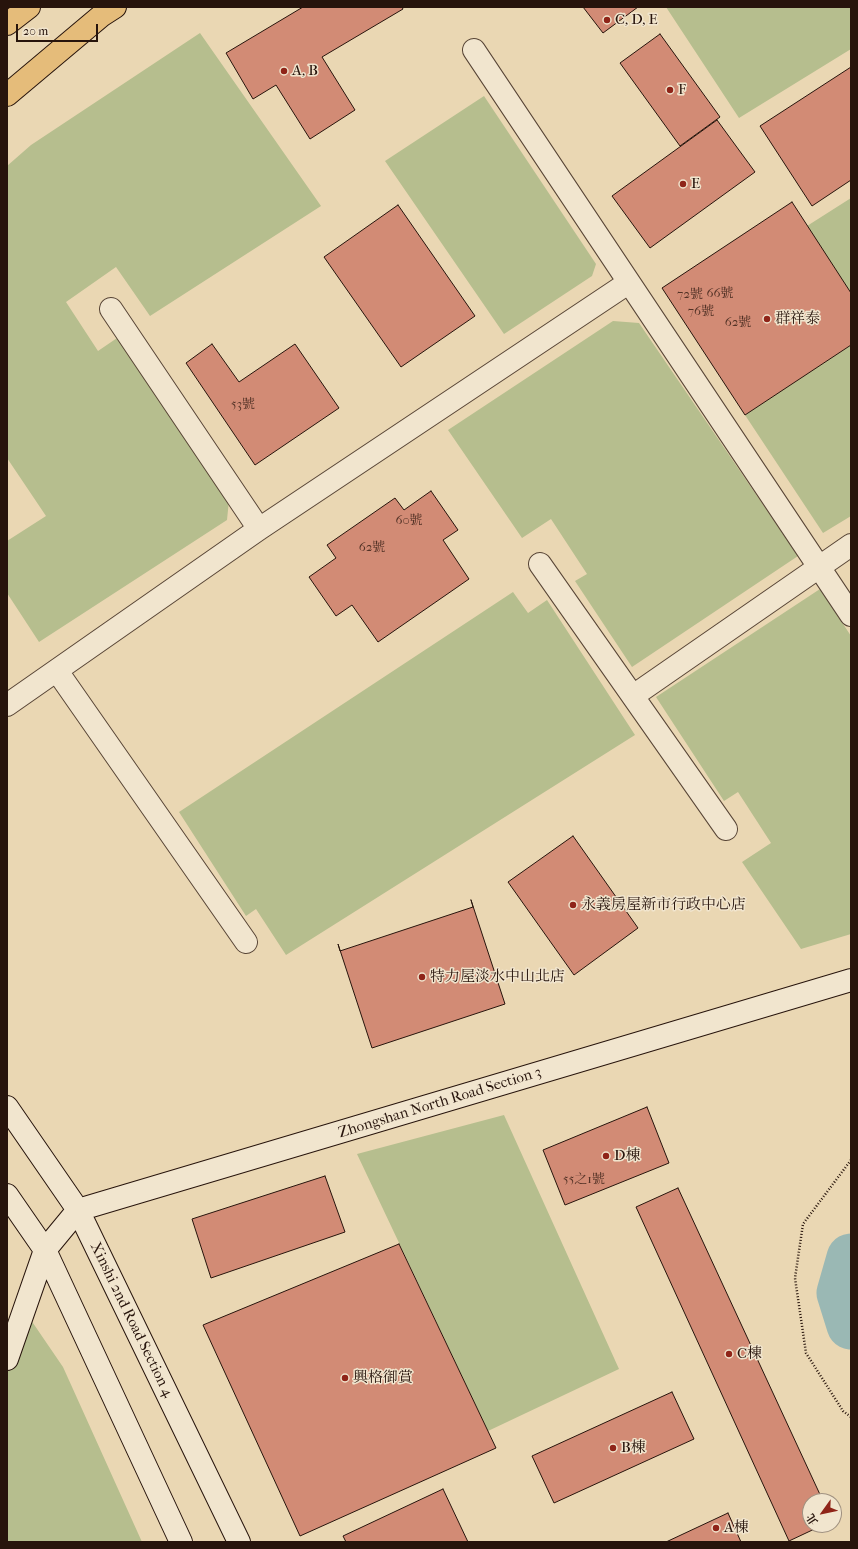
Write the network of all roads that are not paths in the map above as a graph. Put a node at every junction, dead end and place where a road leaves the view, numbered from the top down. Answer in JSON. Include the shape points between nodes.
{"nodes":[{"id":1,"x":29,"y":7,"type":"edge"},
{"id":2,"x":115,"y":7,"type":"edge"},
{"id":3,"x":7,"y":24,"type":"edge"},
{"id":4,"x":474,"y":50,"type":"dead end"},
{"id":5,"x":7,"y":95,"type":"edge"},
{"id":6,"x":628,"y":283,"type":"junction"},
{"id":7,"x":111,"y":309,"type":"dead end"},
{"id":8,"x":259,"y":529,"type":"junction"},
{"id":9,"x":851,"y":546,"type":"edge"},
{"id":10,"x":540,"y":564,"type":"dead end"},
{"id":11,"x":819,"y":567,"type":"junction"},
{"id":12,"x":851,"y":614,"type":"edge"},
{"id":13,"x":57,"y":671,"type":"junction"},
{"id":14,"x":633,"y":696,"type":"junction"},
{"id":15,"x":7,"y":705,"type":"edge"},
{"id":16,"x":726,"y":829,"type":"dead end"},
{"id":17,"x":246,"y":942,"type":"dead end"},
{"id":18,"x":851,"y":980,"type":"edge"},
{"id":19,"x":7,"y":1107,"type":"edge"},
{"id":20,"x":7,"y":1195,"type":"edge"},
{"id":21,"x":78,"y":1210,"type":"junction"},
{"id":22,"x":45,"y":1250,"type":"junction"},
{"id":23,"x":7,"y":1359,"type":"edge"},
{"id":24,"x":181,"y":1542,"type":"edge"},
{"id":25,"x":239,"y":1542,"type":"edge"}],
"edges":[{"from":1,"to":3,"type":"main road"},
{"from":2,"to":5,"type":"main road"},
{"from":4,"to":6,"type":"street"},
{"from":6,"to":8,"type":"street"},
{"from":6,"to":11,"type":"street"},
{"from":7,"to":8,"type":"street"},
{"from":8,"to":13,"type":"street"},
{"from":9,"to":11,"type":"street"},
{"from":10,"to":14,"type":"street"},
{"from":11,"to":12,"type":"street"},
{"from":11,"to":14,"type":"street"},
{"from":13,"to":15,"type":"street"},
{"from":13,"to":17,"type":"street"},
{"from":14,"to":16,"type":"street"},
{"from":18,"to":21,"type":"street","name":"Zhongshan North Road Section 3"},
{"from":19,"to":21,"type":"street","name":"Xinshi 2nd Road Section 4"},
{"from":20,"to":22,"type":"street"},
{"from":21,"to":22,"type":"street"},
{"from":21,"to":25,"type":"street","name":"Xinshi 2nd Road Section 4"},
{"from":22,"to":23,"type":"street"},
{"from":22,"to":24,"type":"street"}]}
